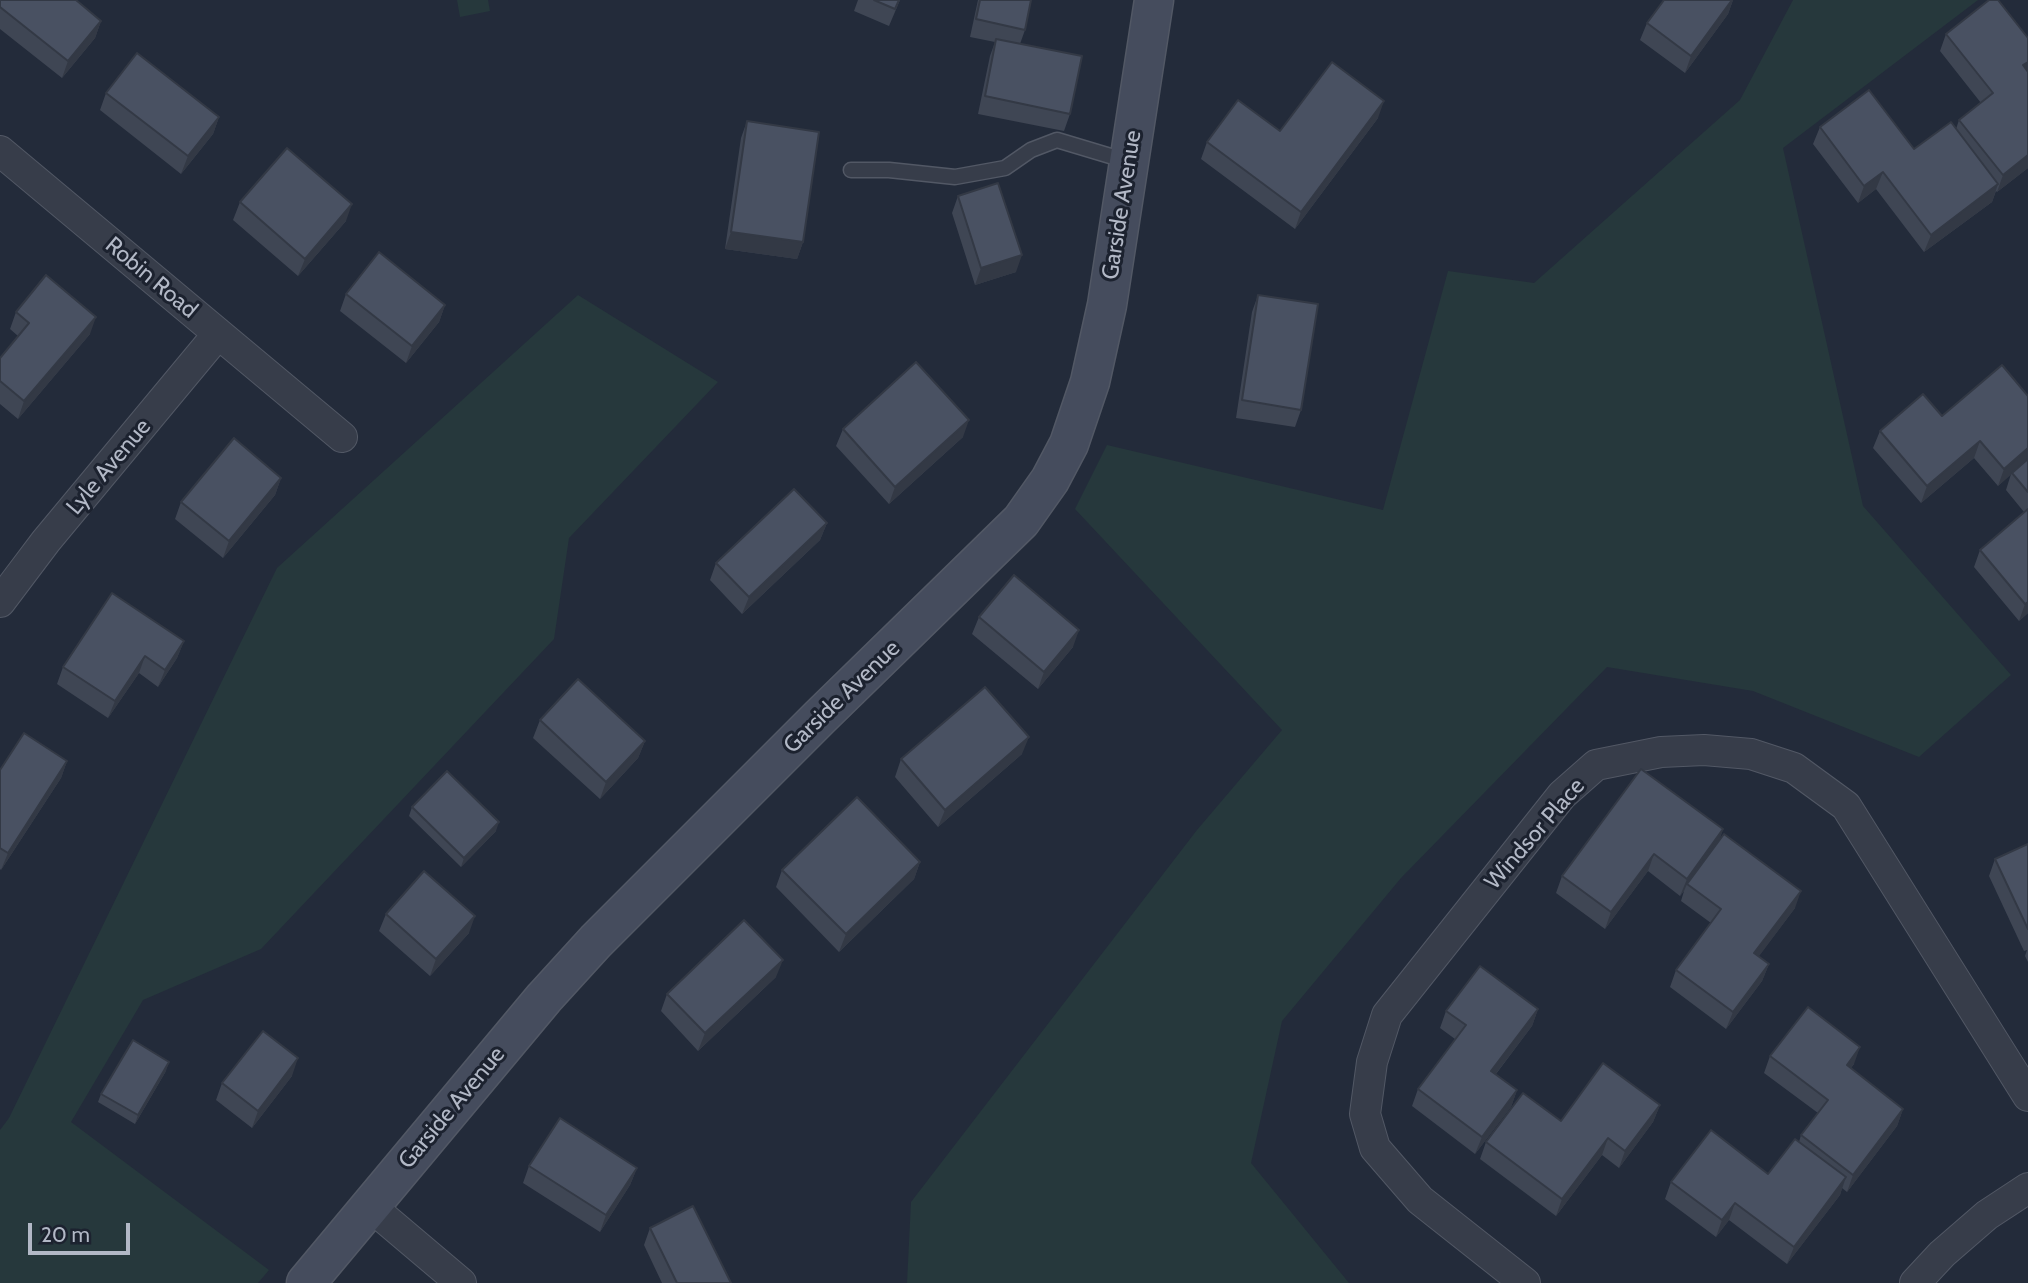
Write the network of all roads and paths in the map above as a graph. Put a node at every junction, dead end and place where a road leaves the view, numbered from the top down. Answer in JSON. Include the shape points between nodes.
{"nodes":[{"id":1,"x":1154,"y":0,"type":"edge"},
{"id":2,"x":0,"y":151,"type":"edge"},
{"id":3,"x":1129,"y":162,"type":"junction"},
{"id":4,"x":851,"y":170,"type":"dead end"},
{"id":5,"x":218,"y":334,"type":"junction"},
{"id":6,"x":342,"y":437,"type":"dead end"},
{"id":7,"x":0,"y":602,"type":"edge"},
{"id":8,"x":2028,"y":1096,"type":"edge"},
{"id":9,"x":2028,"y":1188,"type":"edge"},
{"id":10,"x":370,"y":1206,"type":"junction"},
{"id":11,"x":306,"y":1283,"type":"edge"},
{"id":12,"x":461,"y":1283,"type":"edge"},
{"id":13,"x":1525,"y":1283,"type":"edge"},
{"id":14,"x":1915,"y":1283,"type":"edge"}],
"edges":[{"from":1,"to":3,"type":"street","name":"Garside Avenue"},
{"from":2,"to":5,"type":"street","name":"Robin Road"},
{"from":3,"to":4,"type":"lane","via":[[1057,140],[1031,150],[1005,168],[954,177]]},
{"from":3,"to":10,"type":"street","name":"Garside Avenue","via":[[1090,382],[1069,444],[1043,490],[1012,530],[596,942]]},
{"from":5,"to":6,"type":"street","name":"Robin Road"},
{"from":5,"to":7,"type":"street","name":"Lyle Avenue"},
{"from":8,"to":13,"type":"street","name":"Windsor Place","via":[[1846,806],[1794,768],[1751,754],[1661,752],[1596,765],[1562,795],[1387,1015],[1372,1062],[1365,1114],[1375,1148],[1420,1200]]},
{"from":9,"to":14,"type":"street","via":[[1987,1215]]},
{"from":10,"to":11,"type":"street","name":"Garside Avenue"},
{"from":10,"to":12,"type":"street"}]}
